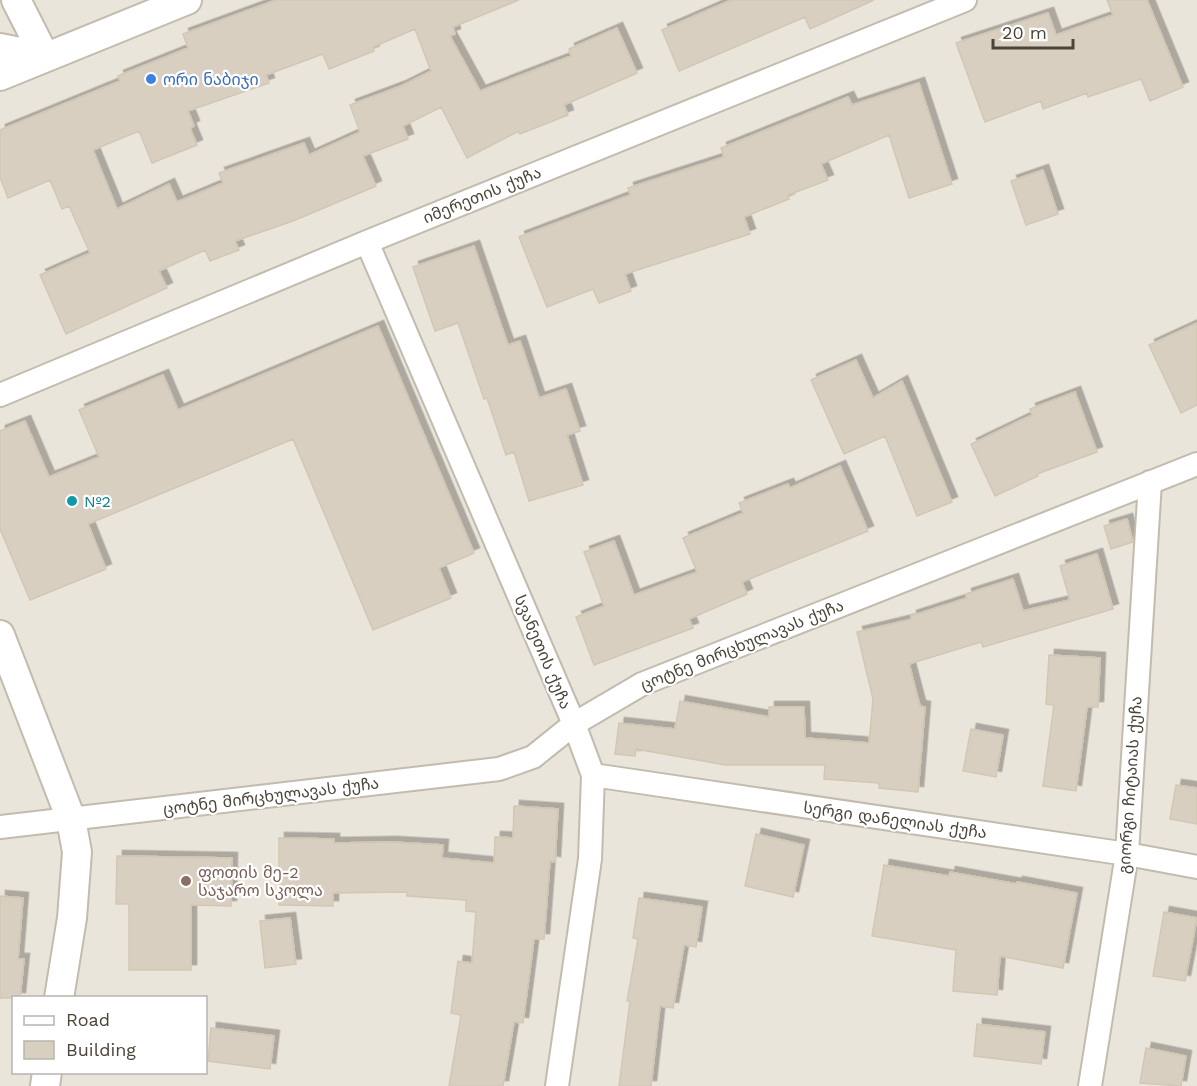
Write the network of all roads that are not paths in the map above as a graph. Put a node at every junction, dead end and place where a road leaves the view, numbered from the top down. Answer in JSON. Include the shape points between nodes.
{"nodes":[{"id":1,"x":16,"y":0,"type":"edge"},
{"id":2,"x":187,"y":0,"type":"edge"},
{"id":3,"x":965,"y":0,"type":"edge"},
{"id":4,"x":0,"y":48,"type":"edge"},
{"id":5,"x":45,"y":57,"type":"junction"},
{"id":6,"x":0,"y":76,"type":"edge"},
{"id":7,"x":367,"y":242,"type":"junction"},
{"id":8,"x":0,"y":395,"type":"edge"},
{"id":9,"x":1197,"y":464,"type":"edge"},
{"id":10,"x":1150,"y":482,"type":"junction"},
{"id":11,"x":0,"y":635,"type":"edge"},
{"id":12,"x":574,"y":724,"type":"junction"},
{"id":13,"x":593,"y":776,"type":"junction"},
{"id":14,"x":71,"y":819,"type":"junction"},
{"id":15,"x":0,"y":827,"type":"edge"},
{"id":16,"x":1126,"y":854,"type":"junction"},
{"id":17,"x":1197,"y":867,"type":"edge"},
{"id":18,"x":59,"y":996,"type":"edge"},
{"id":19,"x":557,"y":1086,"type":"edge"},
{"id":20,"x":1090,"y":1086,"type":"edge"}],
"edges":[{"from":1,"to":5,"type":"street"},
{"from":2,"to":5,"type":"street"},
{"from":3,"to":7,"type":"street","name":"იმერეთის ქუჩა"},
{"from":4,"to":5,"type":"street"},
{"from":5,"to":6,"type":"street"},
{"from":7,"to":8,"type":"street","name":"იმერეთის ქუჩა"},
{"from":7,"to":12,"type":"street","name":"სვანეთის ქუჩა"},
{"from":9,"to":10,"type":"street","name":"ცოტნე მირცხულავას ქუჩა"},
{"from":10,"to":12,"type":"street","name":"ცოტნე მირცხულავას ქუჩა","via":[[642,684]]},
{"from":10,"to":16,"type":"street","name":"გიორგი ჩიტაიას ქუჩა"},
{"from":11,"to":14,"type":"street"},
{"from":12,"to":13,"type":"street","name":"სვანეთის ქუჩა"},
{"from":12,"to":14,"type":"street","name":"ცოტნე მირცხულავას ქუჩა","via":[[533,757],[499,769]]},
{"from":13,"to":16,"type":"street","name":"სერგი დანელიას ქუჩა"},
{"from":13,"to":19,"type":"street","name":"სვანეთის ქუჩა","via":[[590,860]]},
{"from":14,"to":15,"type":"street","name":"ცოტნე მირცხულავას ქუჩა"},
{"from":14,"to":18,"type":"street","via":[[77,852],[75,886]]},
{"from":16,"to":17,"type":"street","name":"სერგი დანელიას ქუჩა"},
{"from":16,"to":20,"type":"street","name":"გიორგი ჩიტაიას ქუჩა"}]}
